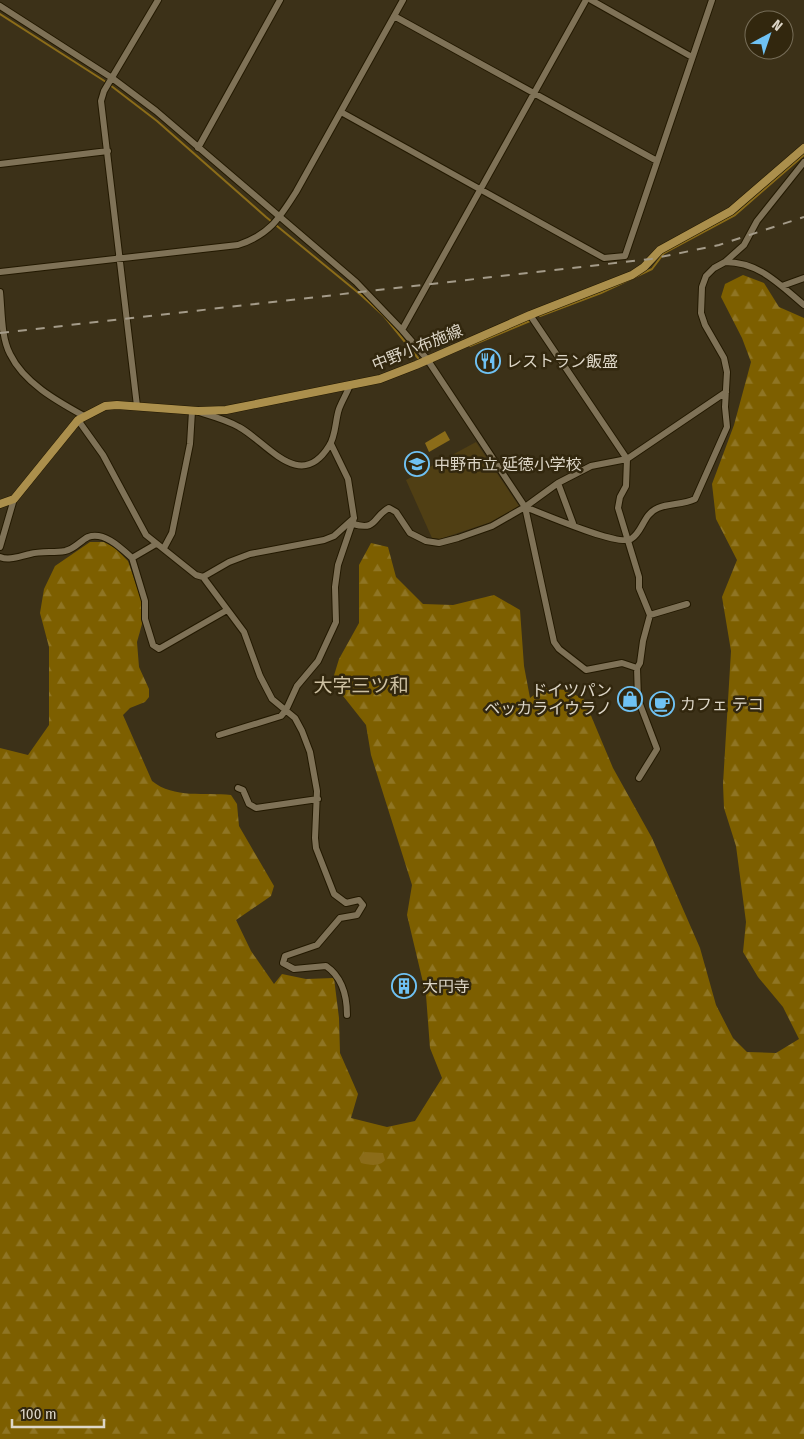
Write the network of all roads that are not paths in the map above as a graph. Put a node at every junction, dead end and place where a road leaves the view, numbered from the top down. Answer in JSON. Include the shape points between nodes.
{"nodes":[{"id":1,"x":158,"y":0,"type":"edge"},
{"id":2,"x":280,"y":0,"type":"edge"},
{"id":3,"x":403,"y":0,"type":"edge"},
{"id":4,"x":586,"y":0,"type":"edge"},
{"id":5,"x":590,"y":0,"type":"edge"},
{"id":6,"x":712,"y":0,"type":"edge"},
{"id":7,"x":0,"y":6,"type":"edge"},
{"id":8,"x":394,"y":16,"type":"junction"},
{"id":9,"x":692,"y":58,"type":"junction"},
{"id":10,"x":112,"y":78,"type":"junction"},
{"id":11,"x":533,"y":93,"type":"junction"},
{"id":12,"x":341,"y":112,"type":"junction"},
{"id":13,"x":198,"y":148,"type":"junction"},
{"id":14,"x":804,"y":148,"type":"edge"},
{"id":15,"x":108,"y":151,"type":"junction"},
{"id":16,"x":657,"y":161,"type":"junction"},
{"id":17,"x":804,"y":162,"type":"edge"},
{"id":18,"x":0,"y":164,"type":"edge"},
{"id":19,"x":481,"y":187,"type":"junction"},
{"id":20,"x":280,"y":218,"type":"junction"},
{"id":21,"x":120,"y":259,"type":"junction"},
{"id":22,"x":725,"y":262,"type":"junction"},
{"id":23,"x":0,"y":272,"type":"edge"},
{"id":24,"x":804,"y":278,"type":"edge"},
{"id":25,"x":782,"y":286,"type":"junction"},
{"id":26,"x":0,"y":292,"type":"edge"},
{"id":27,"x":804,"y":305,"type":"edge"},
{"id":28,"x":530,"y":315,"type":"junction"},
{"id":29,"x":402,"y":330,"type":"junction"},
{"id":30,"x":427,"y":359,"type":"junction"},
{"id":31,"x":350,"y":385,"type":"junction"},
{"id":32,"x":726,"y":392,"type":"junction"},
{"id":33,"x":137,"y":406,"type":"junction"},
{"id":34,"x":195,"y":411,"type":"junction"},
{"id":35,"x":81,"y":418,"type":"junction"},
{"id":36,"x":331,"y":444,"type":"junction"},
{"id":37,"x":627,"y":459,"type":"junction"},
{"id":38,"x":558,"y":483,"type":"junction"},
{"id":39,"x":14,"y":499,"type":"junction"},
{"id":40,"x":0,"y":504,"type":"edge"},
{"id":41,"x":525,"y":507,"type":"junction"},
{"id":42,"x":353,"y":521,"type":"junction"},
{"id":43,"x":574,"y":526,"type":"junction"},
{"id":44,"x":627,"y":541,"type":"junction"},
{"id":45,"x":156,"y":544,"type":"junction"},
{"id":46,"x":0,"y":547,"type":"edge"},
{"id":47,"x":164,"y":548,"type":"junction"},
{"id":48,"x":0,"y":557,"type":"edge"},
{"id":49,"x":132,"y":558,"type":"junction"},
{"id":50,"x":203,"y":577,"type":"junction"},
{"id":51,"x":687,"y":604,"type":"dead end"},
{"id":52,"x":227,"y":610,"type":"junction"},
{"id":53,"x":650,"y":615,"type":"junction"},
{"id":54,"x":637,"y":668,"type":"junction"},
{"id":55,"x":286,"y":710,"type":"junction"},
{"id":56,"x":220,"y":735,"type":"dead end"},
{"id":57,"x":639,"y":778,"type":"dead end"},
{"id":58,"x":238,"y":788,"type":"dead end"},
{"id":59,"x":318,"y":799,"type":"junction"},
{"id":60,"x":347,"y":1015,"type":"dead end"}],
"edges":[{"from":1,"to":10,"type":"street"},
{"from":2,"to":13,"type":"street"},
{"from":3,"to":8,"type":"street"},
{"from":4,"to":11,"type":"street"},
{"from":5,"to":9,"type":"street"},
{"from":6,"to":9,"type":"street"},
{"from":7,"to":10,"type":"street"},
{"from":8,"to":11,"type":"street"},
{"from":8,"to":12,"type":"street"},
{"from":9,"to":16,"type":"street"},
{"from":10,"to":13,"type":"street"},
{"from":10,"to":15,"type":"street","via":[[101,101]]},
{"from":11,"to":16,"type":"street"},
{"from":11,"to":19,"type":"street"},
{"from":12,"to":19,"type":"street"},
{"from":12,"to":20,"type":"street"},
{"from":13,"to":20,"type":"street"},
{"from":14,"to":28,"type":"main road","name":"中野小布施線","via":[[730,211],[660,250],[632,275]]},
{"from":15,"to":18,"type":"street"},
{"from":15,"to":21,"type":"street"},
{"from":16,"to":19,"type":"street","via":[[625,256],[604,258]]},
{"from":17,"to":22,"type":"street","via":[[757,221],[744,245]]},
{"from":19,"to":29,"type":"street"},
{"from":20,"to":21,"type":"street","via":[[255,240],[238,245]]},
{"from":20,"to":29,"type":"street","via":[[356,282]]},
{"from":21,"to":23,"type":"street"},
{"from":21,"to":33,"type":"street"},
{"from":22,"to":25,"type":"street","via":[[741,262],[755,267]]},
{"from":22,"to":32,"type":"street","via":[[706,276],[701,313],[724,358]]},
{"from":24,"to":25,"type":"street"},
{"from":25,"to":27,"type":"street"},
{"from":26,"to":35,"type":"street","via":[[9,353],[49,396]]},
{"from":28,"to":30,"type":"main road","name":"中野小布施線"},
{"from":28,"to":37,"type":"street"},
{"from":29,"to":30,"type":"street"},
{"from":30,"to":31,"type":"main road","name":"中野小布施線","via":[[380,379]]},
{"from":30,"to":41,"type":"street"},
{"from":31,"to":34,"type":"main road","name":"中野小布施線","via":[[245,408]]},
{"from":31,"to":36,"type":"street","via":[[339,409]]},
{"from":32,"to":37,"type":"street"},
{"from":32,"to":44,"type":"street","via":[[725,434],[695,499],[686,504],[657,508],[647,514]]},
{"from":33,"to":34,"type":"main road","name":"中野小布施線"},
{"from":33,"to":35,"type":"main road","name":"中野小布施線","via":[[105,406]]},
{"from":34,"to":36,"type":"street","via":[[239,426],[296,466],[310,464],[320,458]]},
{"from":34,"to":47,"type":"street","via":[[172,533]]},
{"from":35,"to":39,"type":"main road","name":"中野小布施線"},
{"from":35,"to":45,"type":"street","via":[[146,535]]},
{"from":36,"to":42,"type":"street","via":[[348,479]]},
{"from":37,"to":38,"type":"street","via":[[591,466]]},
{"from":37,"to":44,"type":"street","via":[[626,486],[618,508]]},
{"from":38,"to":41,"type":"street"},
{"from":38,"to":43,"type":"street"},
{"from":39,"to":40,"type":"main road"},
{"from":39,"to":46,"type":"street"},
{"from":41,"to":42,"type":"street","via":[[492,526],[440,543],[426,541],[410,533],[396,512],[389,508],[381,512],[370,526],[364,527]]},
{"from":41,"to":43,"type":"street"},
{"from":41,"to":54,"type":"street","via":[[558,649],[586,670],[622,663]]},
{"from":42,"to":50,"type":"street","via":[[324,540],[250,554]]},
{"from":42,"to":55,"type":"street","via":[[338,565],[336,622],[318,661],[297,686]]},
{"from":43,"to":44,"type":"street"},
{"from":44,"to":53,"type":"street"},
{"from":45,"to":47,"type":"street"},
{"from":45,"to":49,"type":"street"},
{"from":47,"to":50,"type":"street","via":[[196,575]]},
{"from":48,"to":49,"type":"street","via":[[6,560],[40,552],[63,552],[89,537],[102,537],[118,544]]},
{"from":49,"to":52,"type":"street","via":[[145,601],[145,619],[153,645],[160,649]]},
{"from":50,"to":52,"type":"street"},
{"from":51,"to":53,"type":"street"},
{"from":52,"to":55,"type":"street","via":[[244,632],[265,688],[272,699]]},
{"from":53,"to":54,"type":"street"},
{"from":54,"to":57,"type":"street","via":[[638,699],[657,749]]},
{"from":55,"to":56,"type":"street","via":[[281,716]]},
{"from":55,"to":59,"type":"street","via":[[295,718],[310,752]]},
{"from":58,"to":59,"type":"street","via":[[243,790],[249,804],[256,808]]},
{"from":59,"to":60,"type":"street","via":[[315,838],[334,894],[346,903],[359,900],[363,905],[357,916],[340,918],[317,944],[285,956],[283,963],[294,969],[326,966],[334,972],[344,992]]}]}
